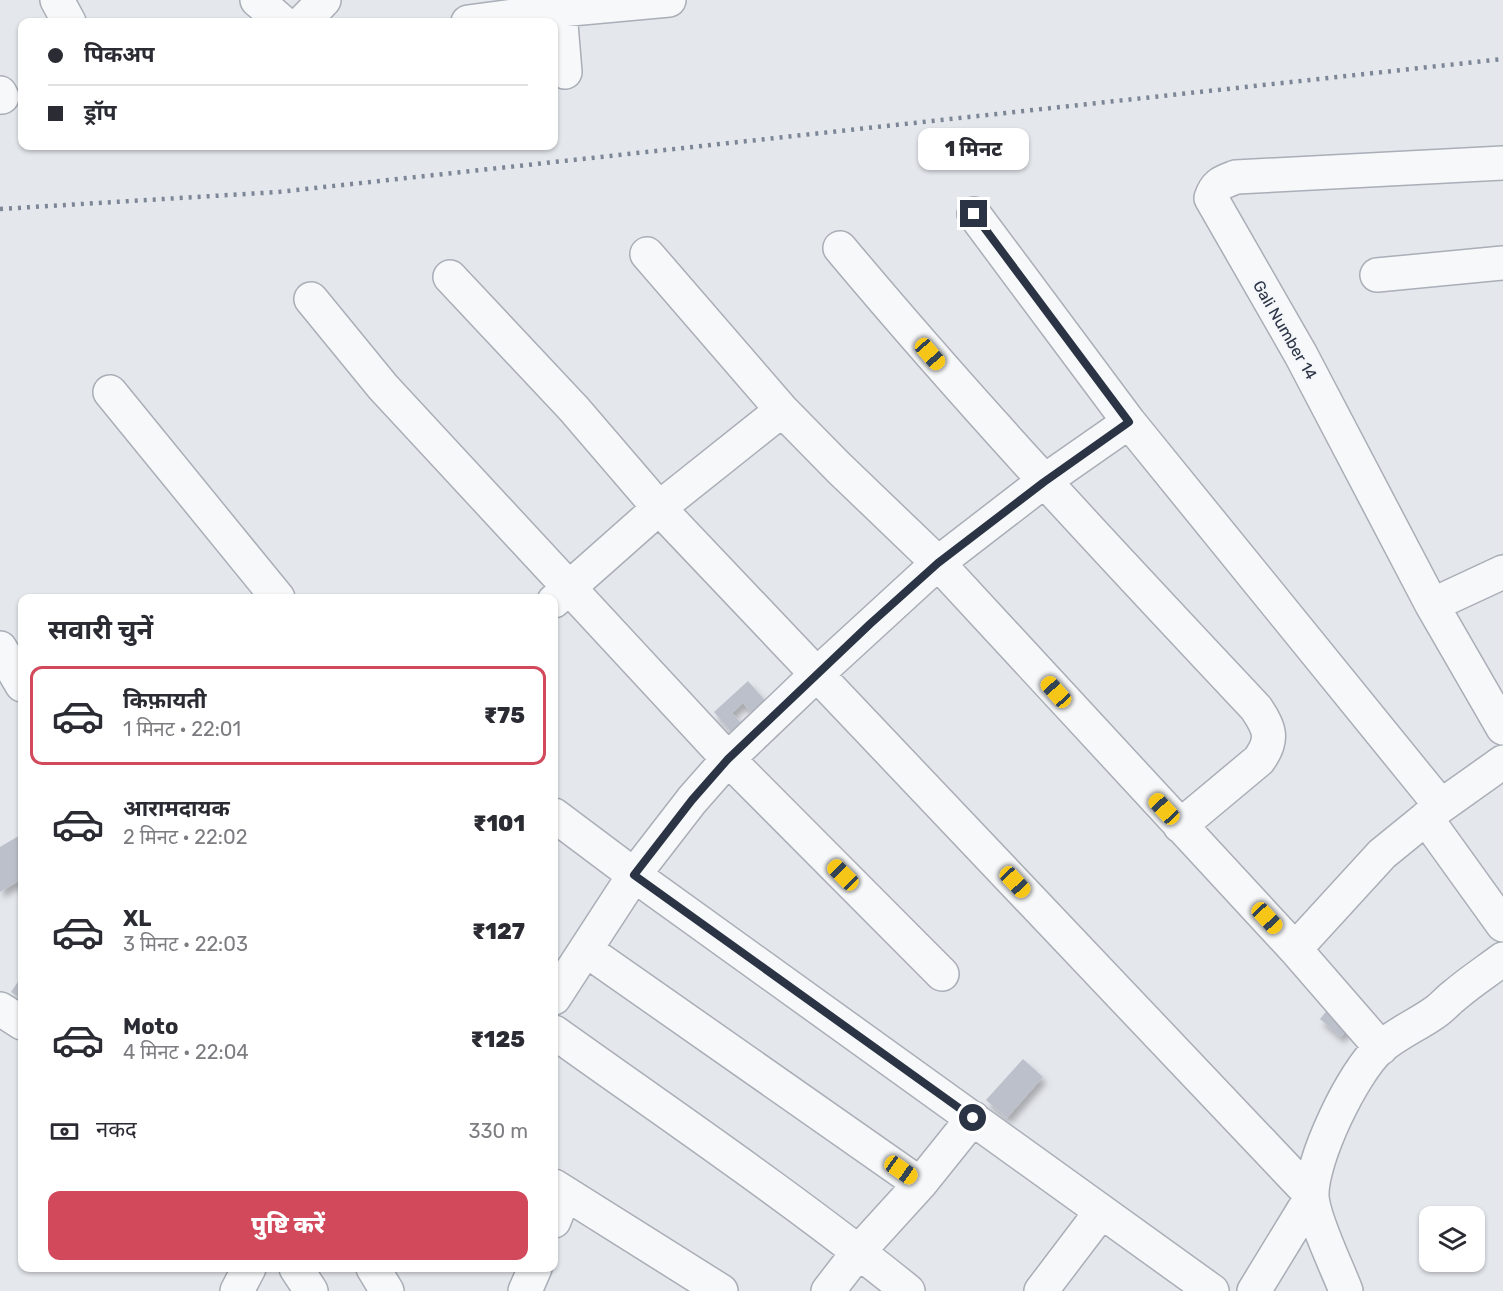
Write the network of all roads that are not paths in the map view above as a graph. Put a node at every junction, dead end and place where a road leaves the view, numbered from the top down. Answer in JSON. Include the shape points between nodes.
{"nodes":[{"id":1,"x":57,"y":0,"type":"edge"},
{"id":2,"x":257,"y":0,"type":"edge"},
{"id":3,"x":324,"y":0,"type":"edge"},
{"id":4,"x":669,"y":0,"type":"edge"},
{"id":5,"x":560,"y":5,"type":"edge"},
{"id":6,"x":67,"y":18,"type":"edge"},
{"id":7,"x":277,"y":18,"type":"edge"},
{"id":8,"x":307,"y":18,"type":"edge"},
{"id":9,"x":490,"y":18,"type":"edge"},
{"id":10,"x":565,"y":72,"type":"dead end"},
{"id":11,"x":1503,"y":163,"type":"edge"},
{"id":12,"x":974,"y":214,"type":"dead end"},
{"id":13,"x":840,"y":248,"type":"dead end"},
{"id":14,"x":647,"y":254,"type":"dead end"},
{"id":15,"x":1503,"y":263,"type":"edge"},
{"id":16,"x":1377,"y":275,"type":"dead end"},
{"id":17,"x":450,"y":277,"type":"dead end"},
{"id":18,"x":311,"y":299,"type":"dead end"},
{"id":19,"x":110,"y":392,"type":"dead end"},
{"id":20,"x":782,"y":410,"type":"junction"},
{"id":21,"x":1129,"y":422,"type":"junction"},
{"id":22,"x":1044,"y":482,"type":"junction"},
{"id":23,"x":659,"y":508,"type":"junction"},
{"id":24,"x":938,"y":563,"type":"junction"},
{"id":25,"x":1503,"y":572,"type":"edge"},
{"id":26,"x":561,"y":593,"type":"edge"},
{"id":27,"x":275,"y":594,"type":"edge"},
{"id":28,"x":1432,"y":605,"type":"junction"},
{"id":29,"x":0,"y":648,"type":"edge"},
{"id":30,"x":816,"y":674,"type":"junction"},
{"id":31,"x":18,"y":678,"type":"edge"},
{"id":32,"x":1503,"y":728,"type":"edge"},
{"id":33,"x":728,"y":759,"type":"junction"},
{"id":34,"x":1503,"y":762,"type":"edge"},
{"id":35,"x":1433,"y":812,"type":"junction"},
{"id":36,"x":558,"y":818,"type":"edge"},
{"id":37,"x":1180,"y":826,"type":"junction"},
{"id":38,"x":634,"y":875,"type":"junction"},
{"id":39,"x":1503,"y":925,"type":"edge"},
{"id":40,"x":1296,"y":949,"type":"junction"},
{"id":41,"x":586,"y":950,"type":"junction"},
{"id":42,"x":1503,"y":959,"type":"edge"},
{"id":43,"x":942,"y":974,"type":"dead end"},
{"id":44,"x":558,"y":992,"type":"edge"},
{"id":45,"x":0,"y":1008,"type":"edge"},
{"id":46,"x":18,"y":1020,"type":"edge"},
{"id":47,"x":558,"y":1035,"type":"edge"},
{"id":48,"x":1380,"y":1048,"type":"junction"},
{"id":49,"x":973,"y":1118,"type":"junction"},
{"id":50,"x":920,"y":1184,"type":"junction"},
{"id":51,"x":1312,"y":1196,"type":"junction"},
{"id":52,"x":558,"y":1201,"type":"edge"},
{"id":53,"x":1101,"y":1212,"type":"junction"},
{"id":54,"x":859,"y":1251,"type":"junction"},
{"id":55,"x":247,"y":1272,"type":"edge"},
{"id":56,"x":299,"y":1272,"type":"edge"},
{"id":57,"x":375,"y":1272,"type":"edge"},
{"id":58,"x":533,"y":1272,"type":"edge"},
{"id":59,"x":237,"y":1291,"type":"edge"},
{"id":60,"x":311,"y":1291,"type":"edge"},
{"id":61,"x":387,"y":1291,"type":"edge"},
{"id":62,"x":525,"y":1291,"type":"edge"},
{"id":63,"x":720,"y":1291,"type":"edge"},
{"id":64,"x":828,"y":1291,"type":"edge"},
{"id":65,"x":908,"y":1291,"type":"edge"},
{"id":66,"x":1041,"y":1291,"type":"edge"},
{"id":67,"x":1212,"y":1291,"type":"edge"},
{"id":68,"x":1254,"y":1291,"type":"edge"},
{"id":69,"x":1346,"y":1291,"type":"edge"}],
"edges":[{"from":1,"to":6,"type":"street"},
{"from":2,"to":7,"type":"street"},
{"from":3,"to":8,"type":"street"},
{"from":4,"to":5,"type":"street"},
{"from":5,"to":9,"type":"street"},
{"from":5,"to":10,"type":"street"},
{"from":11,"to":28,"type":"street","name":"Gali Number 14","via":[[1236,177],[1214,188],[1211,198],[1301,355]]},
{"from":12,"to":21,"type":"street"},
{"from":13,"to":22,"type":"street"},
{"from":14,"to":20,"type":"street"},
{"from":15,"to":16,"type":"street"},
{"from":17,"to":23,"type":"street","via":[[574,408]]},
{"from":18,"to":26,"type":"street"},
{"from":19,"to":27,"type":"street"},
{"from":20,"to":23,"type":"street"},
{"from":20,"to":24,"type":"street"},
{"from":21,"to":22,"type":"street"},
{"from":21,"to":35,"type":"street"},
{"from":22,"to":24,"type":"street"},
{"from":22,"to":37,"type":"street","via":[[1266,723],[1268,747],[1259,760]]},
{"from":23,"to":26,"type":"street"},
{"from":23,"to":30,"type":"street"},
{"from":24,"to":30,"type":"street"},
{"from":24,"to":37,"type":"street"},
{"from":25,"to":28,"type":"street"},
{"from":26,"to":33,"type":"street"},
{"from":28,"to":32,"type":"street","name":"Gali Number 14"},
{"from":29,"to":31,"type":"street"},
{"from":30,"to":33,"type":"street"},
{"from":30,"to":51,"type":"street"},
{"from":33,"to":38,"type":"street"},
{"from":33,"to":43,"type":"street"},
{"from":34,"to":35,"type":"street"},
{"from":35,"to":39,"type":"street"},
{"from":35,"to":40,"type":"street","via":[[1382,854]]},
{"from":36,"to":38,"type":"street"},
{"from":37,"to":40,"type":"street"},
{"from":38,"to":41,"type":"street"},
{"from":38,"to":49,"type":"street"},
{"from":40,"to":48,"type":"street"},
{"from":41,"to":44,"type":"street"},
{"from":41,"to":50,"type":"street"},
{"from":42,"to":48,"type":"street","via":[[1437,1011]]},
{"from":45,"to":46,"type":"street"},
{"from":47,"to":54,"type":"street"},
{"from":48,"to":51,"type":"street","via":[[1362,1069],[1337,1116],[1314,1178]]},
{"from":49,"to":50,"type":"street"},
{"from":49,"to":53,"type":"street"},
{"from":50,"to":54,"type":"street"},
{"from":51,"to":68,"type":"street"},
{"from":51,"to":69,"type":"street"},
{"from":52,"to":63,"type":"street"},
{"from":53,"to":66,"type":"street"},
{"from":53,"to":67,"type":"street"},
{"from":54,"to":64,"type":"street"},
{"from":54,"to":65,"type":"street"},
{"from":55,"to":59,"type":"street"},
{"from":56,"to":60,"type":"street"},
{"from":57,"to":61,"type":"street"},
{"from":58,"to":62,"type":"street"}]}
